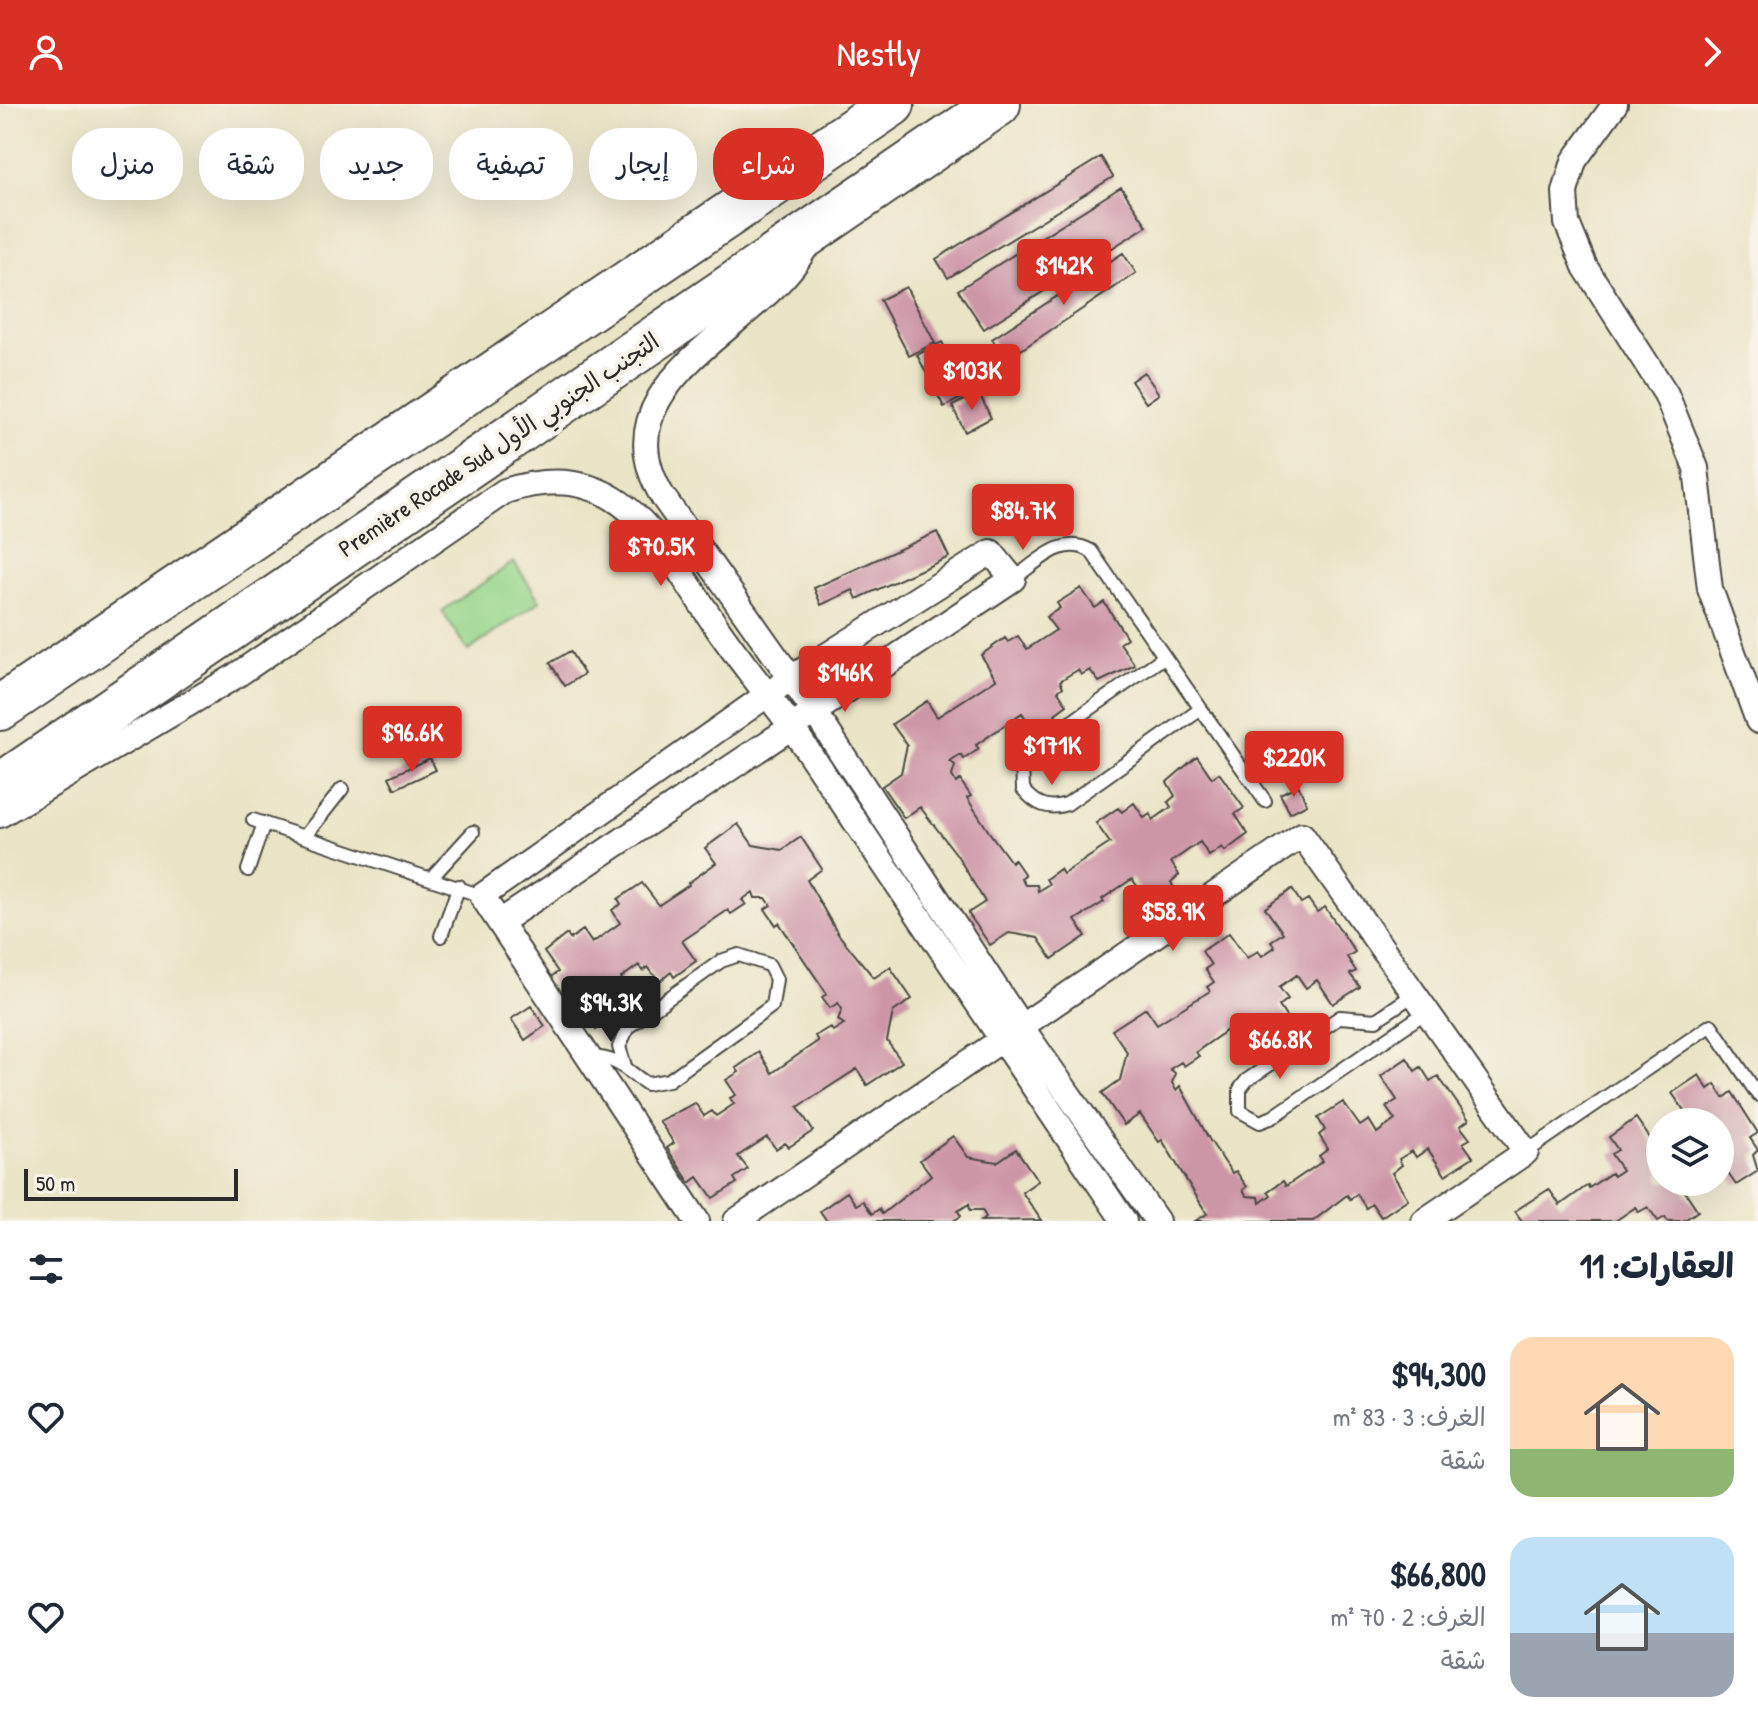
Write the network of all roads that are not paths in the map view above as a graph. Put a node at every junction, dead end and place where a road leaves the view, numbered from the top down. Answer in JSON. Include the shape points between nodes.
{"nodes":[{"id":1,"x":892,"y":104,"type":"edge"},
{"id":2,"x":998,"y":104,"type":"edge"},
{"id":3,"x":1615,"y":104,"type":"edge"},
{"id":4,"x":817,"y":228,"type":"junction"},
{"id":5,"x":1013,"y":579,"type":"junction"},
{"id":6,"x":1164,"y":657,"type":"junction"},
{"id":7,"x":791,"y":678,"type":"junction"},
{"id":8,"x":767,"y":696,"type":"junction"},
{"id":9,"x":0,"y":708,"type":"edge"},
{"id":10,"x":1201,"y":709,"type":"junction"},
{"id":11,"x":814,"y":711,"type":"junction"},
{"id":12,"x":1758,"y":721,"type":"edge"},
{"id":13,"x":791,"y":726,"type":"junction"},
{"id":14,"x":0,"y":786,"type":"edge"},
{"id":15,"x":342,"y":789,"type":"dead end"},
{"id":16,"x":1265,"y":801,"type":"dead end"},
{"id":17,"x":0,"y":815,"type":"edge"},
{"id":18,"x":473,"y":832,"type":"dead end"},
{"id":19,"x":305,"y":836,"type":"junction"},
{"id":20,"x":248,"y":870,"type":"dead end"},
{"id":21,"x":432,"y":877,"type":"junction"},
{"id":22,"x":459,"y":886,"type":"junction"},
{"id":23,"x":482,"y":896,"type":"junction"},
{"id":24,"x":500,"y":922,"type":"junction"},
{"id":25,"x":441,"y":936,"type":"dead end"},
{"id":26,"x":1420,"y":1004,"type":"junction"},
{"id":27,"x":1012,"y":1035,"type":"junction"},
{"id":28,"x":591,"y":1058,"type":"junction"},
{"id":29,"x":626,"y":1069,"type":"junction"},
{"id":30,"x":1758,"y":1095,"type":"edge"},
{"id":31,"x":1526,"y":1152,"type":"junction"},
{"id":32,"x":1426,"y":1220,"type":"edge"},
{"id":33,"x":697,"y":1221,"type":"edge"},
{"id":34,"x":736,"y":1221,"type":"edge"},
{"id":35,"x":1124,"y":1221,"type":"edge"},
{"id":36,"x":1157,"y":1221,"type":"edge"}],
"edges":[{"from":1,"to":9,"type":"highway"},
{"from":2,"to":4,"type":"highway","name":"Première Rocade Sud التجنب الجنوبي الأول"},
{"from":3,"to":12,"type":"street","via":[[1574,161],[1565,192],[1567,223],[1585,267],[1666,394],[1696,468],[1710,589]]},
{"from":4,"to":7,"type":"street","via":[[781,281],[683,365],[653,410],[646,449],[663,497]]},
{"from":4,"to":14,"type":"highway","name":"Première Rocade Sud التجنب الجنوبي الأول"},
{"from":5,"to":6,"type":"lane","via":[[1064,544],[1080,545],[1091,551]]},
{"from":5,"to":7,"type":"street","via":[[991,552]]},
{"from":5,"to":11,"type":"street"},
{"from":6,"to":10,"type":"lane"},
{"from":6,"to":10,"type":"lane","via":[[1030,751],[1022,763],[1023,789],[1040,805],[1067,804]]},
{"from":7,"to":8,"type":"street"},
{"from":7,"to":11,"type":"street"},
{"from":8,"to":13,"type":"street"},
{"from":8,"to":17,"type":"street","via":[[640,516],[591,485],[532,482],[505,491],[234,677]]},
{"from":8,"to":23,"type":"street"},
{"from":10,"to":16,"type":"lane"},
{"from":11,"to":13,"type":"street"},
{"from":11,"to":27,"type":"street"},
{"from":13,"to":24,"type":"street"},
{"from":13,"to":27,"type":"street"},
{"from":15,"to":19,"type":"lane"},
{"from":18,"to":21,"type":"lane"},
{"from":19,"to":20,"type":"lane","via":[[258,822]]},
{"from":19,"to":21,"type":"lane"},
{"from":21,"to":22,"type":"lane"},
{"from":22,"to":23,"type":"lane"},
{"from":22,"to":25,"type":"lane"},
{"from":23,"to":24,"type":"street"},
{"from":24,"to":28,"type":"street"},
{"from":26,"to":26,"type":"lane","via":[[1376,1020],[1340,1017],[1247,1080],[1240,1089],[1240,1111],[1260,1122],[1273,1117]]},
{"from":26,"to":27,"type":"street","via":[[1302,835]]},
{"from":26,"to":31,"type":"street"},
{"from":27,"to":34,"type":"street"},
{"from":27,"to":35,"type":"street"},
{"from":27,"to":36,"type":"street"},
{"from":28,"to":29,"type":"lane","via":[[607,1057]]},
{"from":28,"to":33,"type":"street"},
{"from":29,"to":29,"type":"lane","via":[[647,1084],[669,1080],[772,1006],[776,979],[769,965],[739,955],[721,961],[628,1027],[619,1047]]},
{"from":30,"to":31,"type":"lane","via":[[1711,1025]]},
{"from":31,"to":32,"type":"street"}]}
